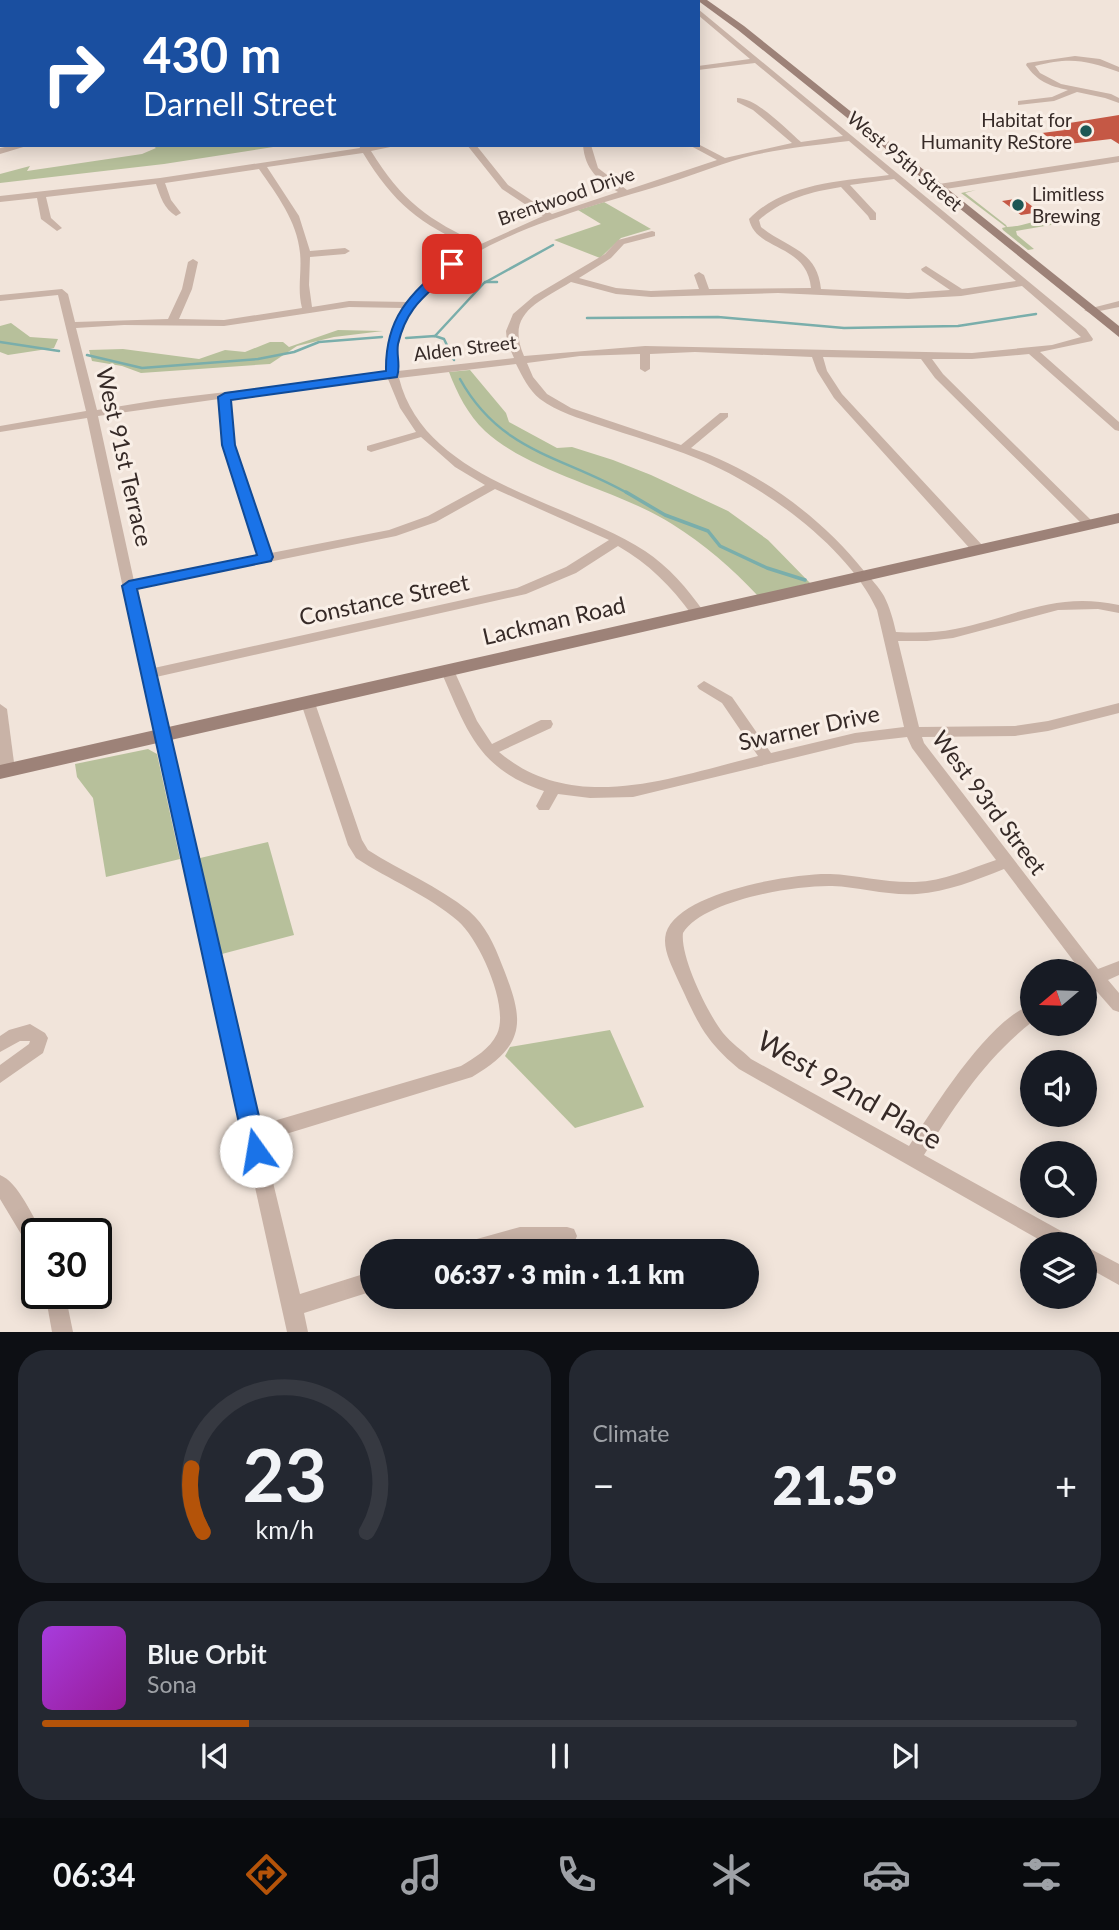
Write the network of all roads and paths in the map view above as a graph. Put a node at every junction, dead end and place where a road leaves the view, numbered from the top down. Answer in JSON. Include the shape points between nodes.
{"nodes":[{"id":1,"x":701,"y":0,"type":"edge"},
{"id":2,"x":711,"y":0,"type":"edge"},
{"id":3,"x":700,"y":13,"type":"edge"},
{"id":4,"x":741,"y":28,"type":"junction"},
{"id":5,"x":757,"y":60,"type":"junction"},
{"id":6,"x":700,"y":68,"type":"edge"},
{"id":7,"x":1119,"y":70,"type":"edge"},
{"id":8,"x":1075,"y":90,"type":"junction"},
{"id":9,"x":1116,"y":97,"type":"edge"},
{"id":10,"x":740,"y":100,"type":"dead end"},
{"id":11,"x":1021,"y":103,"type":"dead end"},
{"id":12,"x":850,"y":138,"type":"junction"},
{"id":13,"x":799,"y":145,"type":"junction"},
{"id":14,"x":364,"y":147,"type":"edge"},
{"id":15,"x":473,"y":147,"type":"edge"},
{"id":16,"x":587,"y":147,"type":"edge"},
{"id":17,"x":697,"y":147,"type":"edge"},
{"id":18,"x":1119,"y":159,"type":"edge"},
{"id":19,"x":725,"y":161,"type":"junction"},
{"id":20,"x":262,"y":166,"type":"junction"},
{"id":21,"x":897,"y":176,"type":"junction"},
{"id":22,"x":160,"y":181,"type":"junction"},
{"id":23,"x":844,"y":185,"type":"junction"},
{"id":24,"x":939,"y":187,"type":"junction"},
{"id":25,"x":626,"y":193,"type":"junction"},
{"id":26,"x":41,"y":194,"type":"junction"},
{"id":27,"x":0,"y":199,"type":"edge"},
{"id":28,"x":176,"y":213,"type":"dead end"},
{"id":29,"x":549,"y":216,"type":"junction"},
{"id":30,"x":873,"y":218,"type":"dead end"},
{"id":31,"x":57,"y":228,"type":"dead end"},
{"id":32,"x":652,"y":234,"type":"dead end"},
{"id":33,"x":480,"y":247,"type":"junction"},
{"id":34,"x":345,"y":251,"type":"dead end"},
{"id":35,"x":305,"y":254,"type":"junction"},
{"id":36,"x":193,"y":262,"type":"dead end"},
{"id":37,"x":926,"y":269,"type":"dead end"},
{"id":38,"x":699,"y":275,"type":"dead end"},
{"id":39,"x":571,"y":279,"type":"junction"},
{"id":40,"x":1025,"y":283,"type":"junction"},
{"id":41,"x":705,"y":292,"type":"junction"},
{"id":42,"x":816,"y":292,"type":"junction"},
{"id":43,"x":961,"y":293,"type":"junction"},
{"id":44,"x":0,"y":298,"type":"edge"},
{"id":45,"x":1119,"y":304,"type":"edge"},
{"id":46,"x":409,"y":305,"type":"junction"},
{"id":47,"x":308,"y":310,"type":"junction"},
{"id":48,"x":1090,"y":310,"type":"junction"},
{"id":49,"x":172,"y":323,"type":"junction"},
{"id":50,"x":70,"y":325,"type":"junction"},
{"id":51,"x":1119,"y":333,"type":"edge"},
{"id":52,"x":1088,"y":339,"type":"joint"},
{"id":53,"x":645,"y":349,"type":"junction"},
{"id":54,"x":1032,"y":351,"type":"junction"},
{"id":55,"x":816,"y":354,"type":"junction"},
{"id":56,"x":925,"y":357,"type":"junction"},
{"id":57,"x":519,"y":360,"type":"junction"},
{"id":58,"x":645,"y":369,"type":"dead end"},
{"id":59,"x":393,"y":374,"type":"junction"},
{"id":60,"x":225,"y":397,"type":"junction"},
{"id":61,"x":92,"y":414,"type":"junction"},
{"id":62,"x":724,"y":415,"type":"dead end"},
{"id":63,"x":1119,"y":428,"type":"edge"},
{"id":64,"x":0,"y":429,"type":"edge"},
{"id":65,"x":424,"y":433,"type":"junction"},
{"id":66,"x":371,"y":448,"type":"dead end"},
{"id":67,"x":683,"y":449,"type":"junction"},
{"id":68,"x":494,"y":485,"type":"junction"},
{"id":69,"x":1119,"y":517,"type":"edge"},
{"id":70,"x":1090,"y":524,"type":"junction"},
{"id":71,"x":618,"y":540,"type":"junction"},
{"id":72,"x":978,"y":549,"type":"junction"},
{"id":73,"x":266,"y":557,"type":"junction"},
{"id":74,"x":861,"y":575,"type":"junction"},
{"id":75,"x":129,"y":586,"type":"junction"},
{"id":76,"x":1116,"y":604,"type":"edge"},
{"id":77,"x":697,"y":612,"type":"junction"},
{"id":78,"x":892,"y":636,"type":"junction"},
{"id":79,"x":447,"y":669,"type":"junction"},
{"id":80,"x":148,"y":674,"type":"junction"},
{"id":81,"x":704,"y":686,"type":"dead end"},
{"id":82,"x":308,"y":704,"type":"junction"},
{"id":83,"x":1119,"y":708,"type":"edge"},
{"id":84,"x":0,"y":709,"type":"edge"},
{"id":85,"x":546,"y":724,"type":"dead end"},
{"id":86,"x":912,"y":732,"type":"junction"},
{"id":87,"x":162,"y":735,"type":"junction"},
{"id":88,"x":489,"y":751,"type":"junction"},
{"id":89,"x":767,"y":759,"type":"junction"},
{"id":90,"x":4,"y":771,"type":"edge"},
{"id":91,"x":552,"y":790,"type":"junction"},
{"id":92,"x":544,"y":806,"type":"dead end"},
{"id":93,"x":1007,"y":862,"type":"junction"},
{"id":94,"x":1075,"y":959,"type":"edge"},
{"id":95,"x":1119,"y":968,"type":"edge"},
{"id":96,"x":1097,"y":976,"type":"edge"},
{"id":97,"x":1097,"y":986,"type":"edge"},
{"id":98,"x":1119,"y":1004,"type":"edge"},
{"id":99,"x":1020,"y":1021,"type":"edge"},
{"id":100,"x":0,"y":1045,"type":"edge"},
{"id":101,"x":0,"y":1075,"type":"edge"},
{"id":102,"x":251,"y":1136,"type":"junction"},
{"id":103,"x":912,"y":1158,"type":"junction"},
{"id":104,"x":0,"y":1184,"type":"edge"},
{"id":105,"x":23,"y":1218,"type":"edge"},
{"id":106,"x":1044,"y":1232,"type":"edge"},
{"id":107,"x":567,"y":1236,"type":"dead end"},
{"id":108,"x":509,"y":1239,"type":"edge"},
{"id":109,"x":1097,"y":1262,"type":"edge"},
{"id":110,"x":1119,"y":1275,"type":"edge"},
{"id":111,"x":360,"y":1285,"type":"edge"},
{"id":112,"x":291,"y":1307,"type":"junction"},
{"id":113,"x":58,"y":1309,"type":"edge"},
{"id":114,"x":63,"y":1332,"type":"edge"},
{"id":115,"x":298,"y":1332,"type":"edge"}],
"edges":[{"from":1,"to":4,"type":"main road","name":"West 95th Street"},
{"from":2,"to":4,"type":"main road","name":"West 95th Street"},
{"from":3,"to":5,"type":"street","name":"West 95th Street"},
{"from":4,"to":24,"type":"main road","name":"West 95th Street"},
{"from":5,"to":6,"type":"street"},
{"from":5,"to":12,"type":"street","name":"West 95th Street"},
{"from":7,"to":8,"type":"street","via":[[1086,57],[1030,65],[1052,84]]},
{"from":8,"to":9,"type":"street"},
{"from":8,"to":11,"type":"street","via":[[1054,99]]},
{"from":10,"to":13,"type":"street"},
{"from":12,"to":13,"type":"street","name":"Brentwood Drive"},
{"from":12,"to":21,"type":"street","name":"West 95th Street"},
{"from":13,"to":19,"type":"street","name":"Brentwood Drive"},
{"from":14,"to":20,"type":"street"},
{"from":14,"to":33,"type":"street","via":[[392,192],[409,208],[438,228]]},
{"from":15,"to":29,"type":"street","via":[[505,187]]},
{"from":16,"to":25,"type":"street","via":[[592,169]]},
{"from":17,"to":19,"type":"street"},
{"from":18,"to":24,"type":"street"},
{"from":19,"to":25,"type":"street","name":"Brentwood Drive"},
{"from":20,"to":22,"type":"street"},
{"from":20,"to":35,"type":"street","via":[[299,225]]},
{"from":21,"to":23,"type":"street"},
{"from":21,"to":40,"type":"street","name":"West 95th Street"},
{"from":22,"to":26,"type":"street"},
{"from":22,"to":28,"type":"street"},
{"from":23,"to":30,"type":"street"},
{"from":23,"to":42,"type":"street","via":[[782,201],[760,212],[753,222],[760,232],[811,266]]},
{"from":24,"to":48,"type":"main road","name":"West 95th Street"},
{"from":25,"to":29,"type":"street","name":"Brentwood Drive"},
{"from":26,"to":27,"type":"street"},
{"from":26,"to":31,"type":"street","via":[[46,219]]},
{"from":29,"to":33,"type":"street","name":"Brentwood Drive"},
{"from":32,"to":39,"type":"street","name":"West 93rd Street","via":[[621,242],[608,256]]},
{"from":33,"to":46,"type":"street","name":"Brentwood Drive","via":[[438,275]]},
{"from":34,"to":35,"type":"street"},
{"from":35,"to":47,"type":"street","via":[[301,289]]},
{"from":36,"to":49,"type":"street"},
{"from":37,"to":43,"type":"street"},
{"from":38,"to":41,"type":"street"},
{"from":39,"to":41,"type":"street","via":[[634,293]]},
{"from":39,"to":57,"type":"street","name":"West 93rd Street","via":[[517,316],[511,331]]},
{"from":40,"to":43,"type":"street"},
{"from":40,"to":52,"type":"street","name":"West 95th Street"},
{"from":41,"to":42,"type":"street"},
{"from":42,"to":43,"type":"street"},
{"from":44,"to":50,"type":"street","name":"West 91st Terrace","via":[[62,287]]},
{"from":45,"to":48,"type":"street"},
{"from":46,"to":47,"type":"street","via":[[359,303]]},
{"from":46,"to":59,"type":"street","name":"Brentwood Drive","via":[[395,331]]},
{"from":47,"to":49,"type":"street","via":[[224,323]]},
{"from":48,"to":51,"type":"main road","name":"West 95th Street"},
{"from":49,"to":50,"type":"street"},
{"from":50,"to":61,"type":"street","name":"West 91st Terrace"},
{"from":52,"to":54,"type":"street","name":"Alden Street"},
{"from":53,"to":55,"type":"street","name":"Alden Street"},
{"from":53,"to":57,"type":"street","name":"Alden Street"},
{"from":53,"to":58,"type":"street"},
{"from":54,"to":56,"type":"street","name":"Alden Street"},
{"from":54,"to":63,"type":"street"},
{"from":55,"to":56,"type":"street","name":"Alden Street"},
{"from":55,"to":72,"type":"street","via":[[838,396]]},
{"from":56,"to":70,"type":"street"},
{"from":57,"to":59,"type":"street","name":"Alden Street"},
{"from":57,"to":67,"type":"street","name":"West 93rd Street","via":[[533,385],[567,411]]},
{"from":59,"to":60,"type":"street","name":"Alden Street"},
{"from":59,"to":65,"type":"street","name":"Brentwood Drive","via":[[404,406]]},
{"from":60,"to":61,"type":"street","name":"Alden Street"},
{"from":60,"to":73,"type":"street","via":[[228,445]]},
{"from":61,"to":64,"type":"street","name":"Alden Street"},
{"from":61,"to":75,"type":"street","name":"West 91st Terrace"},
{"from":62,"to":67,"type":"street"},
{"from":65,"to":66,"type":"street"},
{"from":65,"to":68,"type":"street","name":"Brentwood Drive","via":[[455,461]]},
{"from":67,"to":74,"type":"street","name":"West 93rd Street","via":[[776,495],[823,533]]},
{"from":68,"to":71,"type":"street","name":"Brentwood Drive"},
{"from":68,"to":73,"type":"street","via":[[412,527]]},
{"from":69,"to":70,"type":"main road","name":"Lackman Road"},
{"from":70,"to":72,"type":"main road","name":"Lackman Road"},
{"from":71,"to":77,"type":"street","name":"Brentwood Drive","via":[[658,567]]},
{"from":71,"to":80,"type":"street","name":"Constance Street","via":[[571,570],[521,591]]},
{"from":72,"to":74,"type":"main road","name":"Lackman Road"},
{"from":73,"to":75,"type":"street"},
{"from":74,"to":77,"type":"main road","name":"Lackman Road"},
{"from":74,"to":78,"type":"street","name":"West 93rd Street","via":[[881,601]]},
{"from":75,"to":80,"type":"street","name":"West 91st Terrace"},
{"from":76,"to":78,"type":"street","via":[[1054,605],[961,633]]},
{"from":77,"to":79,"type":"main road","name":"Lackman Road"},
{"from":78,"to":86,"type":"street","name":"West 93rd Street"},
{"from":79,"to":82,"type":"main road","name":"Lackman Road"},
{"from":79,"to":88,"type":"street","name":"Swarner Drive"},
{"from":80,"to":87,"type":"street","name":"West 91st Terrace"},
{"from":81,"to":89,"type":"street","via":[[727,700]]},
{"from":82,"to":87,"type":"main road","name":"Lackman Road"},
{"from":82,"to":102,"type":"street","via":[[362,854],[475,927],[510,1009],[510,1023],[505,1040],[485,1062],[466,1072]]},
{"from":83,"to":86,"type":"street","name":"Swarner Drive","via":[[1014,731]]},
{"from":84,"to":90,"type":"street"},
{"from":85,"to":88,"type":"street"},
{"from":86,"to":89,"type":"street","name":"Swarner Drive","via":[[855,738]]},
{"from":86,"to":93,"type":"street","name":"West 93rd Street","via":[[926,758]]},
{"from":87,"to":90,"type":"main road","name":"Lackman Road"},
{"from":87,"to":102,"type":"street","name":"West 91st Terrace"},
{"from":88,"to":91,"type":"street","name":"Swarner Drive","via":[[518,774]]},
{"from":89,"to":91,"type":"street","name":"Swarner Drive","via":[[633,792]]},
{"from":91,"to":92,"type":"street"},
{"from":93,"to":94,"type":"street","name":"West 93rd Street"},
{"from":93,"to":103,"type":"street","name":"West 92nd Place","via":[[929,887],[903,889],[832,880],[784,883],[712,904],[677,927],[678,963],[720,1042],[745,1064]]},
{"from":95,"to":96,"type":"street"},
{"from":97,"to":98,"type":"street","name":"West 93rd Street"},
{"from":99,"to":103,"type":"street","via":[[967,1072]]},
{"from":100,"to":101,"type":"street","via":[[22,1032],[30,1031],[39,1038],[31,1054]]},
{"from":102,"to":112,"type":"street","name":"West 91st Terrace"},
{"from":103,"to":106,"type":"street","name":"West 92nd Place"},
{"from":104,"to":105,"type":"street"},
{"from":107,"to":108,"type":"street"},
{"from":109,"to":110,"type":"street"},
{"from":111,"to":112,"type":"street"},
{"from":112,"to":115,"type":"street","name":"West 91st Terrace"},
{"from":113,"to":114,"type":"street"}]}
